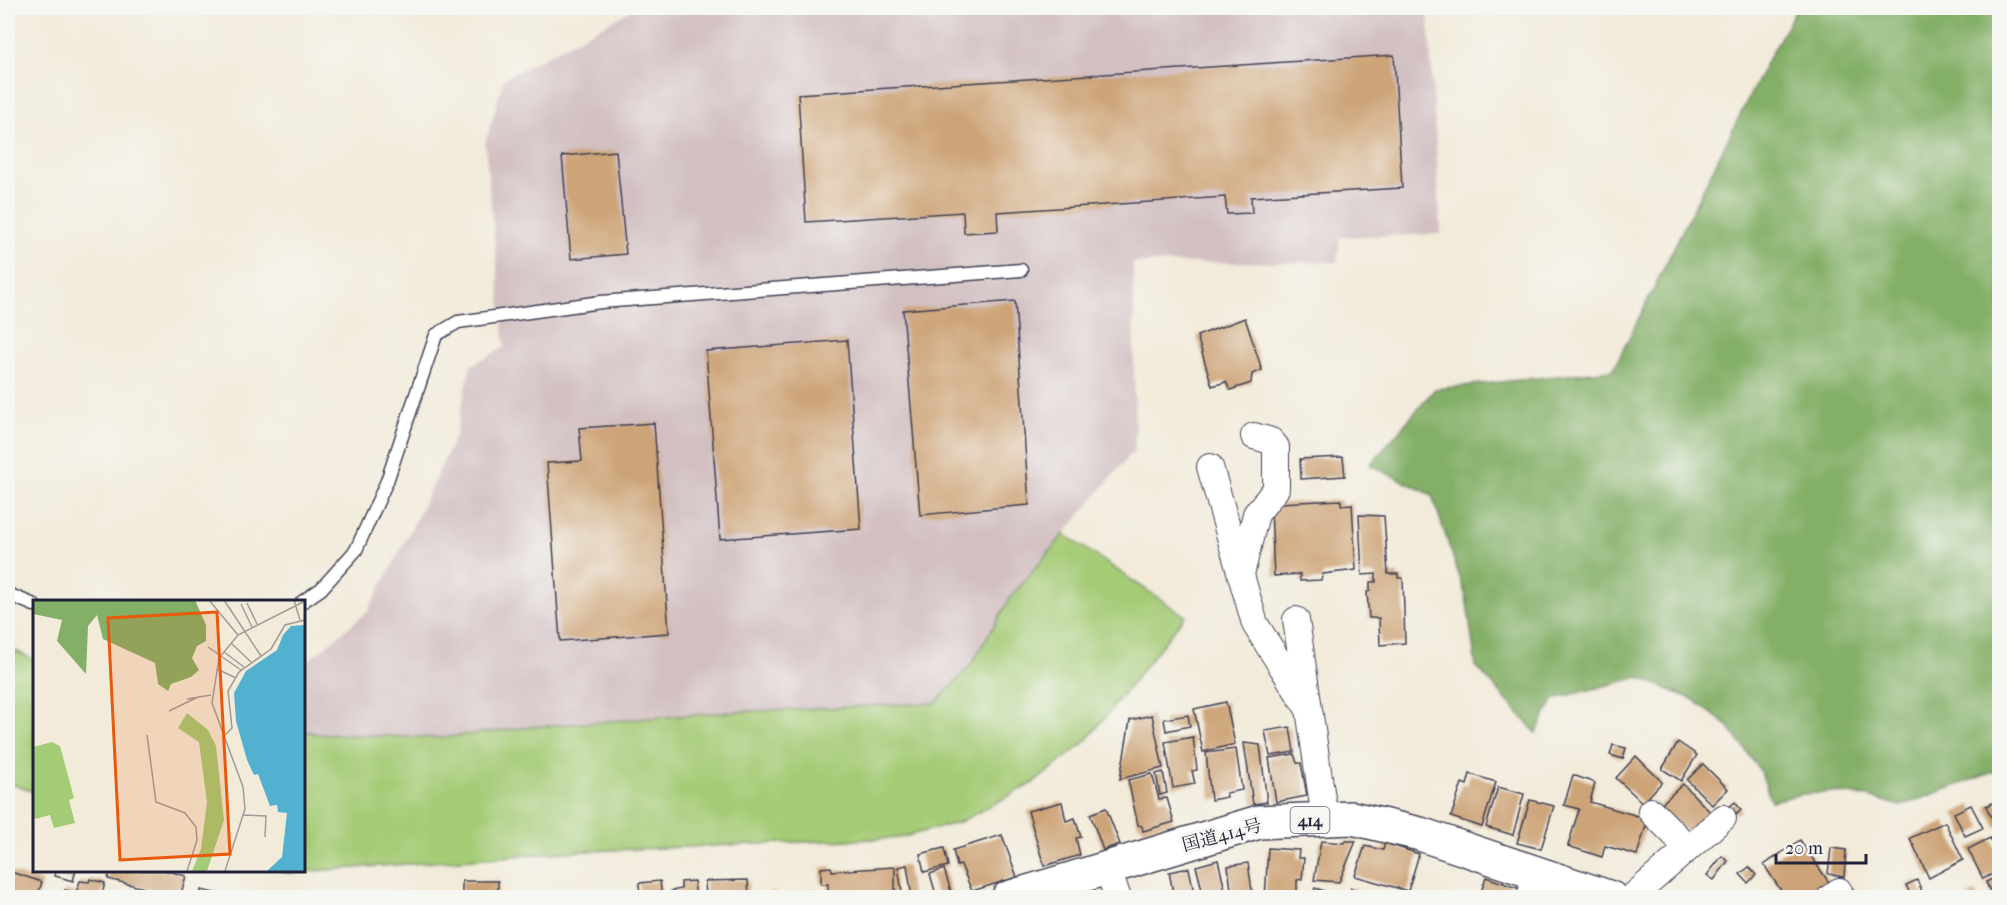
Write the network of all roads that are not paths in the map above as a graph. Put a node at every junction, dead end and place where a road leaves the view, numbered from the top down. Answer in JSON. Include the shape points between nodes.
{"nodes":[{"id":1,"x":1021,"y":270,"type":"dead end"},
{"id":2,"x":1254,"y":436,"type":"dead end"},
{"id":3,"x":1210,"y":467,"type":"dead end"},
{"id":4,"x":1240,"y":574,"type":"junction"},
{"id":5,"x":8,"y":594,"type":"edge"},
{"id":6,"x":304,"y":601,"type":"edge"},
{"id":7,"x":33,"y":605,"type":"edge"},
{"id":8,"x":1296,"y":620,"type":"dead end"},
{"id":9,"x":1308,"y":708,"type":"junction"},
{"id":10,"x":1651,"y":811,"type":"dead end"},
{"id":11,"x":1724,"y":818,"type":"dead end"},
{"id":12,"x":1324,"y":819,"type":"junction"},
{"id":13,"x":1688,"y":848,"type":"junction"},
{"id":14,"x":1107,"y":867,"type":"junction"},
{"id":15,"x":1533,"y":885,"type":"edge"},
{"id":16,"x":1008,"y":897,"type":"edge"},
{"id":17,"x":1118,"y":897,"type":"edge"},
{"id":18,"x":1611,"y":897,"type":"edge"},
{"id":19,"x":1631,"y":897,"type":"edge"}],
"edges":[{"from":1,"to":6,"type":"lane","via":[[601,302],[458,322],[436,335],[387,481],[356,550],[321,590]]},
{"from":2,"to":4,"type":"street","via":[[1271,441],[1276,447],[1276,489],[1256,514]]},
{"from":3,"to":4,"type":"street"},
{"from":4,"to":9,"type":"street","via":[[1255,624]]},
{"from":5,"to":7,"type":"lane"},
{"from":8,"to":9,"type":"street"},
{"from":9,"to":12,"type":"street"},
{"from":10,"to":13,"type":"street"},
{"from":11,"to":13,"type":"street"},
{"from":12,"to":14,"type":"highway","name":"国道414号","number":"414","via":[[1259,822]]},
{"from":12,"to":15,"type":"highway","name":"国道414号","number":"414","via":[[1352,818],[1420,834]]},
{"from":13,"to":19,"type":"street"},
{"from":14,"to":16,"type":"highway","name":"国道414号","number":"414"},
{"from":14,"to":17,"type":"street"},
{"from":15,"to":18,"type":"highway","name":"国道414号","number":"414"}]}
